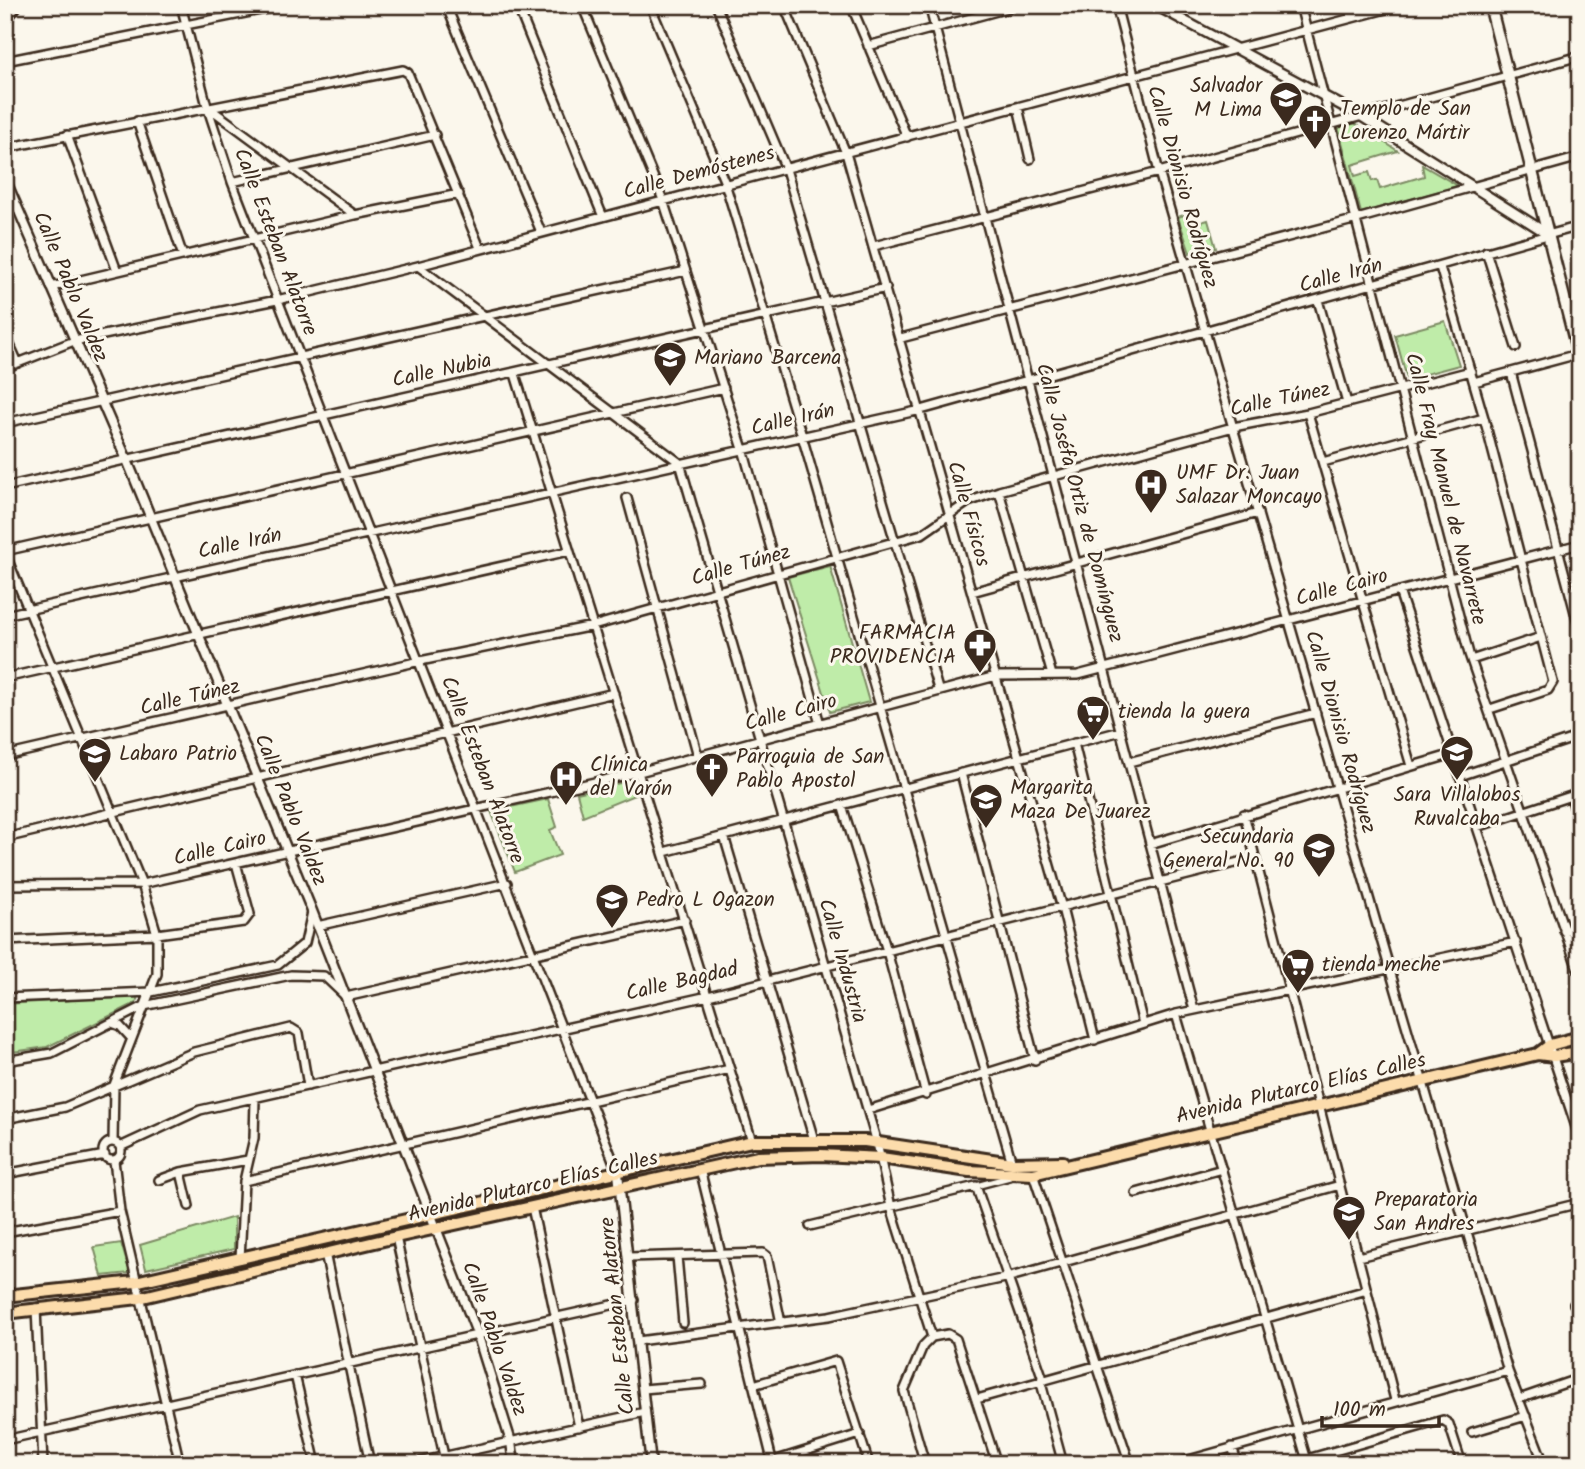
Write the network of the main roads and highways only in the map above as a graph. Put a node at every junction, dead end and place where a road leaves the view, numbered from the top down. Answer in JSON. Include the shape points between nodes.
{"nodes":[{"id":1,"x":1490,"y":5,"type":"edge"},
{"id":2,"x":1579,"y":356,"type":"edge"},
{"id":3,"x":1580,"y":1037,"type":"edge"},
{"id":4,"x":1552,"y":1051,"type":"junction"},
{"id":5,"x":1580,"y":1052,"type":"edge"},
{"id":6,"x":978,"y":1158,"type":"junction"},
{"id":7,"x":1073,"y":1162,"type":"junction"},
{"id":8,"x":976,"y":1171,"type":"junction"},
{"id":9,"x":5,"y":1296,"type":"edge"},
{"id":10,"x":5,"y":1313,"type":"edge"}],
"edges":[{"from":1,"to":2,"type":"main road"},
{"from":3,"to":4,"type":"main road","name":"Avenida Plutarco Elías Calles"},
{"from":4,"to":5,"type":"main road","name":"Avenida Plutarco Elías Calles"},
{"from":4,"to":7,"type":"main road","name":"Avenida Plutarco Elías Calles"},
{"from":6,"to":7,"type":"main road","name":"Avenida Plutarco Elías Calles","via":[[1012,1163]]},
{"from":6,"to":8,"type":"main road"},
{"from":6,"to":9,"type":"main road","name":"Avenida Plutarco Elías Calles","via":[[877,1143],[752,1141],[135,1282]]},
{"from":7,"to":8,"type":"main road","name":"Avenida Plutarco Elías Calles","via":[[1033,1174]]},
{"from":8,"to":10,"type":"main road","name":"Avenida Plutarco Elías Calles","via":[[881,1158],[758,1157],[139,1298]]}]}
